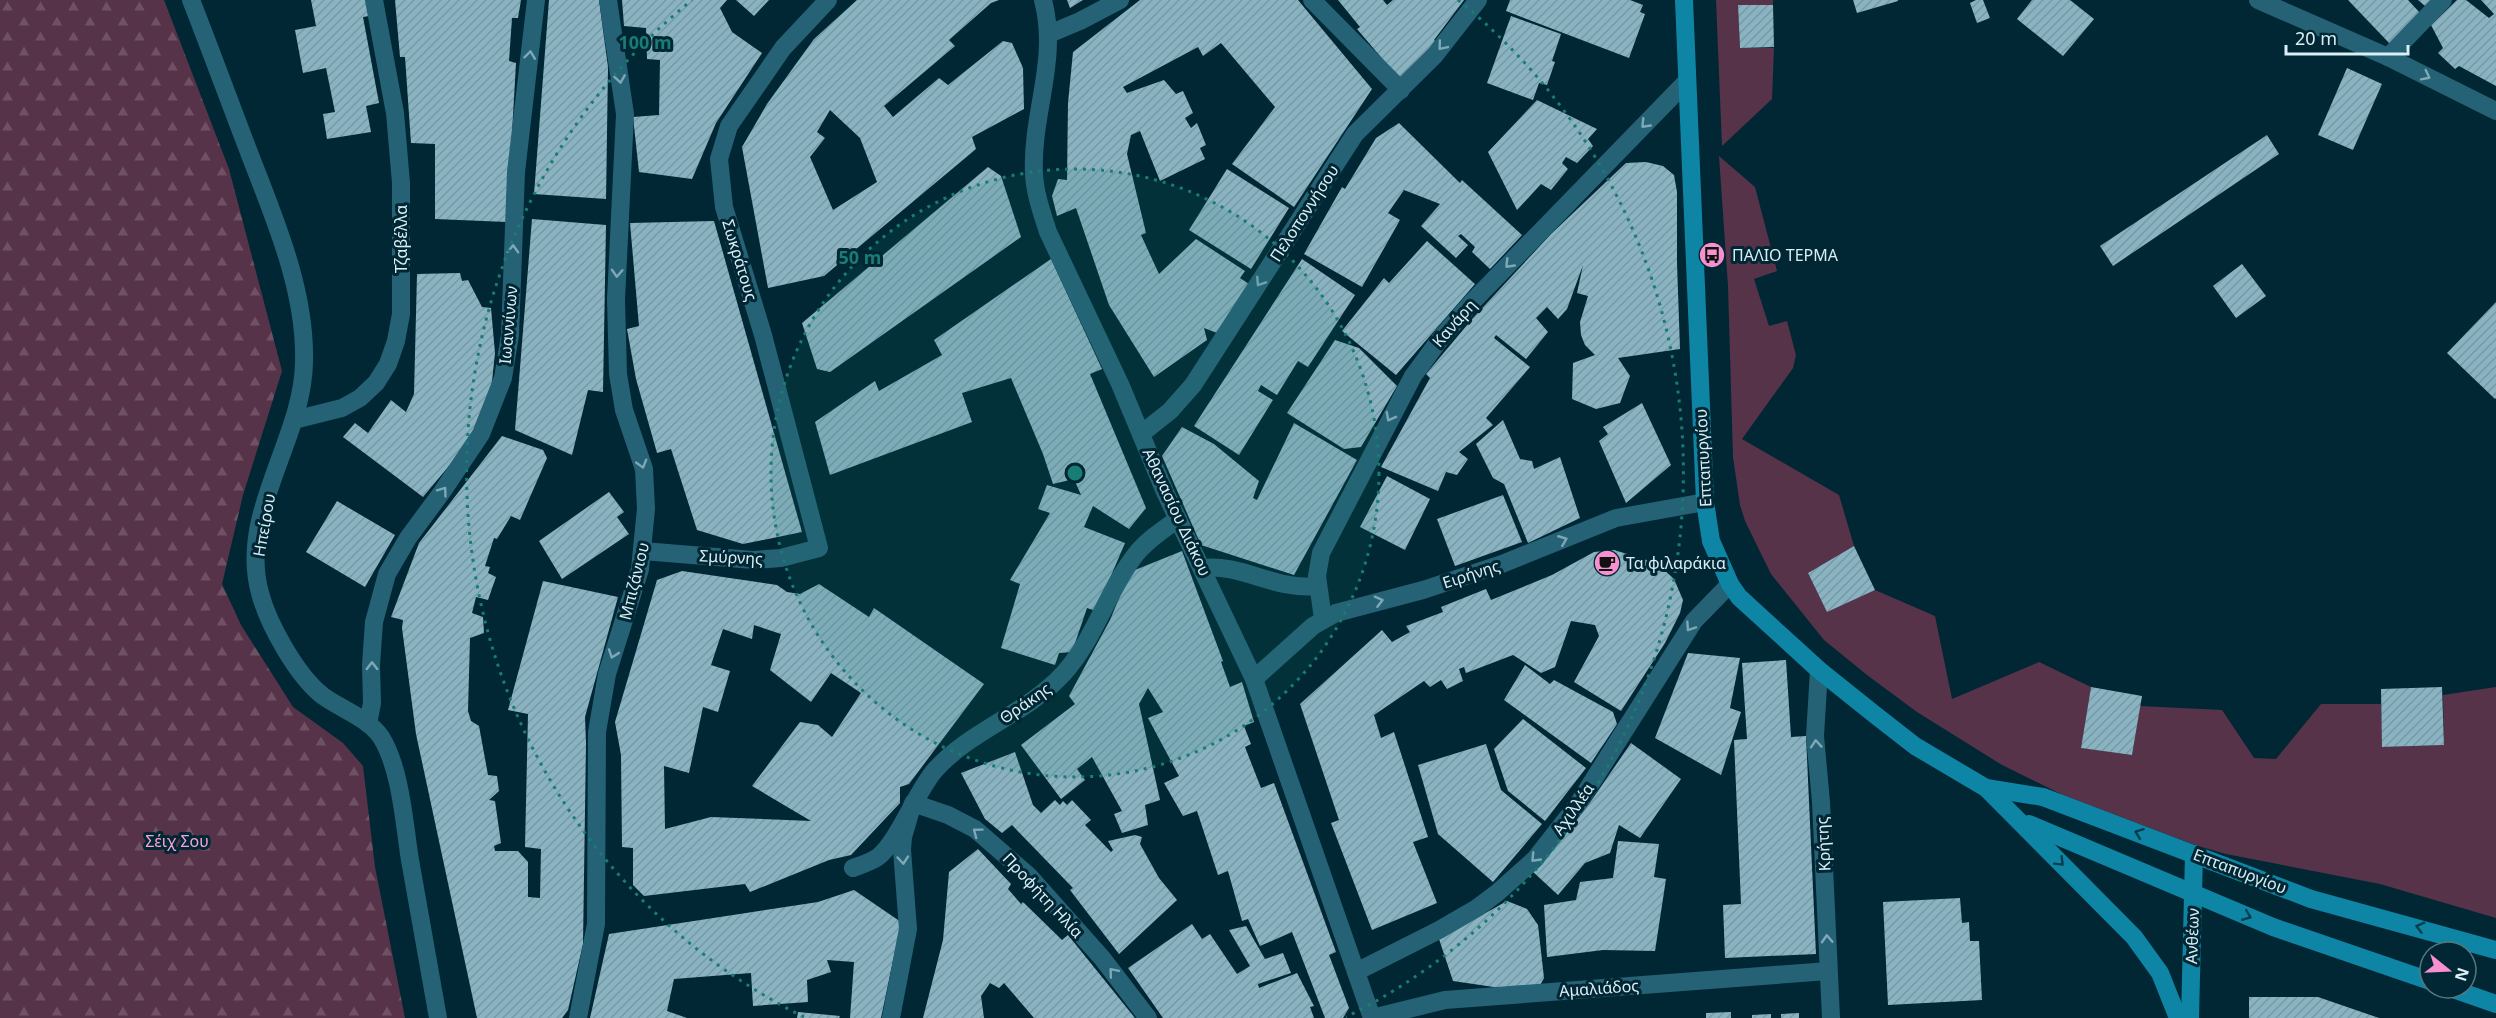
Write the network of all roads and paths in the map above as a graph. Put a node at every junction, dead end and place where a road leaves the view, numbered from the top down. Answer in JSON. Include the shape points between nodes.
{"nodes":[{"id":1,"x":190,"y":0,"type":"edge"},
{"id":2,"x":374,"y":0,"type":"edge"},
{"id":3,"x":536,"y":0,"type":"edge"},
{"id":4,"x":608,"y":0,"type":"edge"},
{"id":5,"x":828,"y":0,"type":"edge"},
{"id":6,"x":1043,"y":0,"type":"edge"},
{"id":7,"x":1120,"y":0,"type":"edge"},
{"id":8,"x":1311,"y":0,"type":"edge"},
{"id":9,"x":1478,"y":0,"type":"edge"},
{"id":10,"x":1684,"y":0,"type":"edge"},
{"id":11,"x":2258,"y":0,"type":"edge"},
{"id":12,"x":2443,"y":0,"type":"edge"},
{"id":13,"x":2280,"y":4,"type":"edge"},
{"id":14,"x":1049,"y":34,"type":"junction"},
{"id":15,"x":2388,"y":57,"type":"junction"},
{"id":16,"x":1686,"y":82,"type":"junction"},
{"id":17,"x":1401,"y":90,"type":"junction"},
{"id":18,"x":2496,"y":111,"type":"edge"},
{"id":19,"x":294,"y":420,"type":"junction"},
{"id":20,"x":1141,"y":434,"type":"junction"},
{"id":21,"x":1705,"y":502,"type":"junction"},
{"id":22,"x":1178,"y":519,"type":"junction"},
{"id":23,"x":819,"y":548,"type":"joint"},
{"id":24,"x":643,"y":551,"type":"junction"},
{"id":25,"x":1202,"y":568,"type":"junction"},
{"id":26,"x":1730,"y":584,"type":"junction"},
{"id":27,"x":1318,"y":586,"type":"junction"},
{"id":28,"x":1323,"y":619,"type":"junction"},
{"id":29,"x":1819,"y":670,"type":"junction"},
{"id":30,"x":1254,"y":679,"type":"junction"},
{"id":31,"x":368,"y":724,"type":"junction"},
{"id":32,"x":1986,"y":788,"type":"junction"},
{"id":33,"x":913,"y":803,"type":"junction"},
{"id":34,"x":2019,"y":820,"type":"junction"},
{"id":35,"x":2194,"y":854,"type":"junction"},
{"id":36,"x":853,"y":868,"type":"dead end"},
{"id":37,"x":2193,"y":894,"type":"junction"},
{"id":38,"x":2496,"y":950,"type":"edge"},
{"id":39,"x":1828,"y":971,"type":"junction"},
{"id":40,"x":1356,"y":972,"type":"junction"},
{"id":41,"x":2418,"y":977,"type":"edge"},
{"id":42,"x":2478,"y":998,"type":"edge"},
{"id":43,"x":2496,"y":1004,"type":"edge"},
{"id":44,"x":438,"y":1018,"type":"edge"},
{"id":45,"x":578,"y":1018,"type":"edge"},
{"id":46,"x":891,"y":1018,"type":"edge"},
{"id":47,"x":1148,"y":1018,"type":"edge"},
{"id":48,"x":1372,"y":1018,"type":"edge"},
{"id":49,"x":1831,"y":1018,"type":"edge"},
{"id":50,"x":2178,"y":1018,"type":"edge"},
{"id":51,"x":2190,"y":1018,"type":"edge"}],
"edges":[{"from":1,"to":19,"type":"street","name":"Ηπείρου","via":[[291,271],[304,362]]},
{"from":2,"to":19,"type":"street","name":"Τζαβέλλα","via":[[395,112],[401,183],[401,314],[396,341],[376,383],[360,398],[342,408]]},
{"from":31,"to":3,"type":"street","name":"Ιωαννίνων","one_way":true,"via":[[374,622],[387,574],[481,434],[503,378],[510,335],[516,172]]},
{"from":4,"to":24,"type":"street","name":"Μπιζάνιου","one_way":true,"via":[[625,114],[616,299],[617,363],[622,403],[645,476]]},
{"from":5,"to":23,"type":"street","name":"Σωκράτους","via":[[783,48],[729,126],[719,159],[724,207],[763,335]]},
{"from":6,"to":14,"type":"street","name":"Αθανασίου Διάκου"},
{"from":7,"to":14,"type":"street"},
{"from":8,"to":17,"type":"street"},
{"from":9,"to":17,"type":"street","name":"Πελοποννήσου","one_way":true},
{"from":10,"to":16,"type":"main road","name":"Επταπυργίου"},
{"from":11,"to":13,"type":"street"},
{"from":12,"to":15,"type":"street"},
{"from":13,"to":15,"type":"street"},
{"from":14,"to":20,"type":"street","name":"Αθανασίου Διάκου","via":[[1034,154],[1035,186],[1048,232]]},
{"from":15,"to":18,"type":"street","one_way":true},
{"from":16,"to":21,"type":"main road","name":"Επταπυργίου"},
{"from":16,"to":27,"type":"street","name":"Κανάρη","one_way":true,"via":[[1473,302],[1426,356],[1327,537],[1318,566]]},
{"from":17,"to":20,"type":"street","name":"Πελοποννήσου","one_way":true,"via":[[1355,134],[1193,385],[1170,411]]},
{"from":19,"to":31,"type":"street","name":"Ηπείρου","via":[[262,513],[256,559],[260,592],[285,647],[303,675],[321,695]]},
{"from":20,"to":22,"type":"street","name":"Αθανασίου Διάκου"},
{"from":21,"to":26,"type":"main road","name":"Επταπυργίου","via":[[1711,541]]},
{"from":28,"to":21,"type":"street","name":"Ειρήνης","one_way":true,"via":[[1502,564],[1616,518]]},
{"from":22,"to":25,"type":"street","name":"Αθανασίου Διάκου"},
{"from":22,"to":33,"type":"street","name":"Θράκης","via":[[1137,552],[1087,642],[1062,676],[950,755]]},
{"from":23,"to":24,"type":"street","name":"Σμύρνης","via":[[781,558],[753,560]]},
{"from":24,"to":45,"type":"street","name":"Μπιζάνιου","one_way":true,"via":[[599,710],[596,924]]},
{"from":25,"to":27,"type":"street","via":[[1224,567],[1288,586]]},
{"from":25,"to":30,"type":"street","name":"Αθανασίου Διάκου"},
{"from":26,"to":29,"type":"main road","name":"Επταπυργίου","via":[[1752,611]]},
{"from":26,"to":40,"type":"street","name":"Αχιλλέα","one_way":true,"via":[[1694,621],[1578,804],[1535,859],[1477,908]]},
{"from":27,"to":28,"type":"street","name":"Κανάρη"},
{"from":28,"to":30,"type":"street","name":"Ειρήνης"},
{"from":29,"to":32,"type":"main road","name":"Επταπυργίου","via":[[1916,746]]},
{"from":39,"to":29,"type":"street","name":"Κρήτης","one_way":true,"via":[[1815,736]]},
{"from":30,"to":40,"type":"street","name":"Αθανασίου Διάκου"},
{"from":31,"to":44,"type":"street","name":"Ηπείρου","via":[[380,735],[392,764]]},
{"from":32,"to":34,"type":"main road","name":"Επταπυργίου"},
{"from":35,"to":32,"type":"main road","name":"Επταπυργίου","one_way":true,"via":[[2043,797]]},
{"from":33,"to":36,"type":"street","name":"Θράκης","via":[[885,850],[872,861]]},
{"from":33,"to":46,"type":"street","one_way":true,"via":[[902,850],[908,929]]},
{"from":47,"to":33,"type":"street","name":"Προφήτη Ηλία","one_way":true,"via":[[1102,958],[1014,862],[975,829]]},
{"from":34,"to":37,"type":"main road","name":"Επταπυργίου"},
{"from":34,"to":50,"type":"main road","one_way":true,"via":[[2149,955]]},
{"from":35,"to":37,"type":"main road","name":"Ανθέων"},
{"from":38,"to":35,"type":"main road","name":"Επταπυργίου","one_way":true,"via":[[2311,899]]},
{"from":37,"to":41,"type":"main road","name":"Επταπυργίου","one_way":true,"via":[[2273,927]]},
{"from":37,"to":51,"type":"main road","name":"Ανθέων"},
{"from":39,"to":48,"type":"street","name":"Αμαλιάδος","via":[[1445,1000]]},
{"from":39,"to":49,"type":"street","name":"Κρήτης"},
{"from":40,"to":48,"type":"street","name":"Αθανασίου Διάκου"},
{"from":42,"to":43,"type":"main road"}]}
